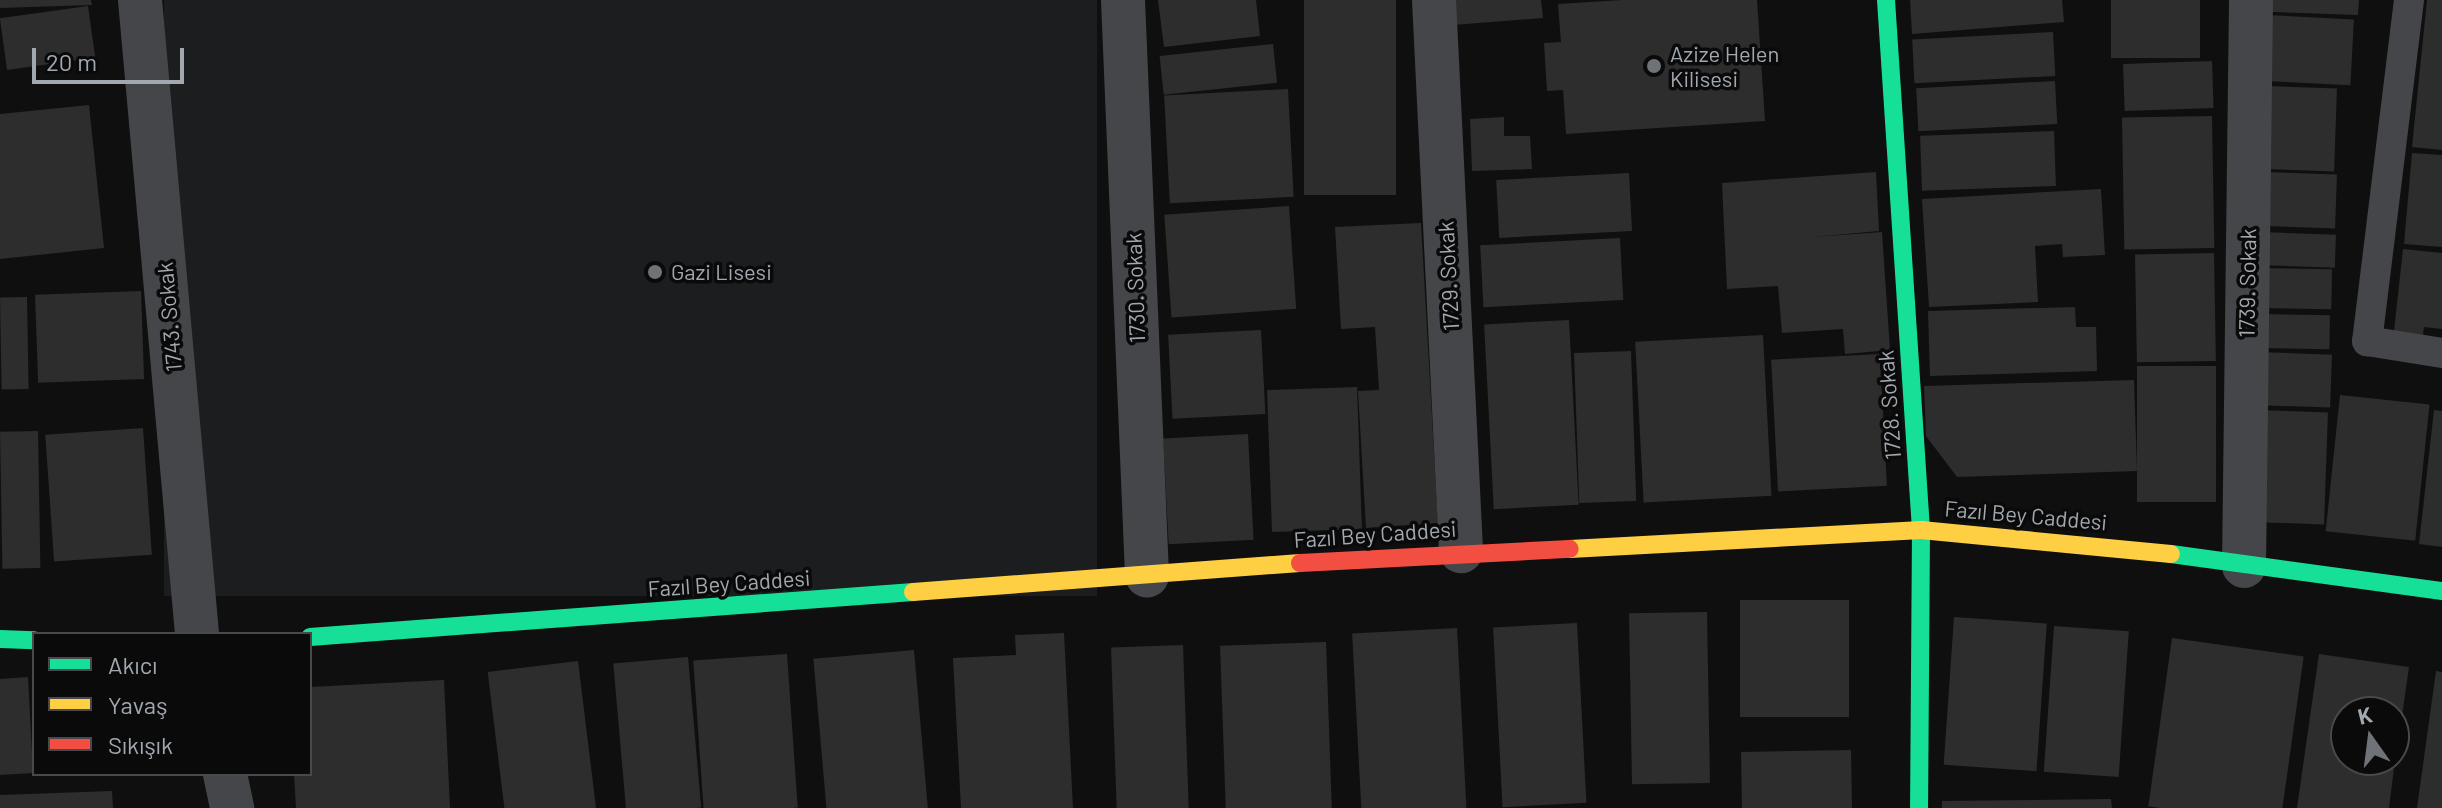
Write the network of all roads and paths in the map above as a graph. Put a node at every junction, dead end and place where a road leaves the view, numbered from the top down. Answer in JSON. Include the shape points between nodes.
{"nodes":[{"id":1,"x":140,"y":0,"type":"edge"},
{"id":2,"x":1123,"y":0,"type":"edge"},
{"id":3,"x":1434,"y":0,"type":"edge"},
{"id":4,"x":1886,"y":0,"type":"edge"},
{"id":5,"x":2251,"y":0,"type":"edge"},
{"id":6,"x":2409,"y":0,"type":"edge"},
{"id":7,"x":2442,"y":353,"type":"edge"},
{"id":8,"x":1921,"y":530,"type":"junction"},
{"id":9,"x":1461,"y":551,"type":"junction"},
{"id":10,"x":2244,"y":566,"type":"junction"},
{"id":11,"x":1147,"y":576,"type":"junction"},
{"id":12,"x":2442,"y":591,"type":"edge"},
{"id":13,"x":197,"y":632,"type":"edge"},
{"id":14,"x":312,"y":637,"type":"edge"},
{"id":15,"x":0,"y":639,"type":"edge"},
{"id":16,"x":32,"y":640,"type":"edge"},
{"id":17,"x":225,"y":776,"type":"edge"},
{"id":18,"x":232,"y":808,"type":"edge"},
{"id":19,"x":1919,"y":808,"type":"edge"}],
"edges":[{"from":1,"to":13,"type":"street","name":"1743. Sokak"},
{"from":2,"to":11,"type":"street","name":"1730. Sokak"},
{"from":3,"to":9,"type":"street","name":"1729. Sokak"},
{"from":4,"to":8,"type":"street","name":"1728. Sokak"},
{"from":5,"to":10,"type":"street","name":"1739. Sokak"},
{"from":6,"to":7,"type":"lane","via":[[2367,341]]},
{"from":8,"to":9,"type":"street","name":"Fazıl Bey Caddesi","via":[[1685,546]]},
{"from":8,"to":10,"type":"street","name":"Fazıl Bey Caddesi","via":[[2143,550]]},
{"from":8,"to":19,"type":"street","name":"1728. Sokak"},
{"from":9,"to":11,"type":"street","name":"Fazıl Bey Caddesi"},
{"from":10,"to":12,"type":"street","name":"Fazıl Bey Caddesi"},
{"from":11,"to":14,"type":"street","name":"Fazıl Bey Caddesi"},
{"from":15,"to":16,"type":"street"},
{"from":17,"to":18,"type":"street"}]}
